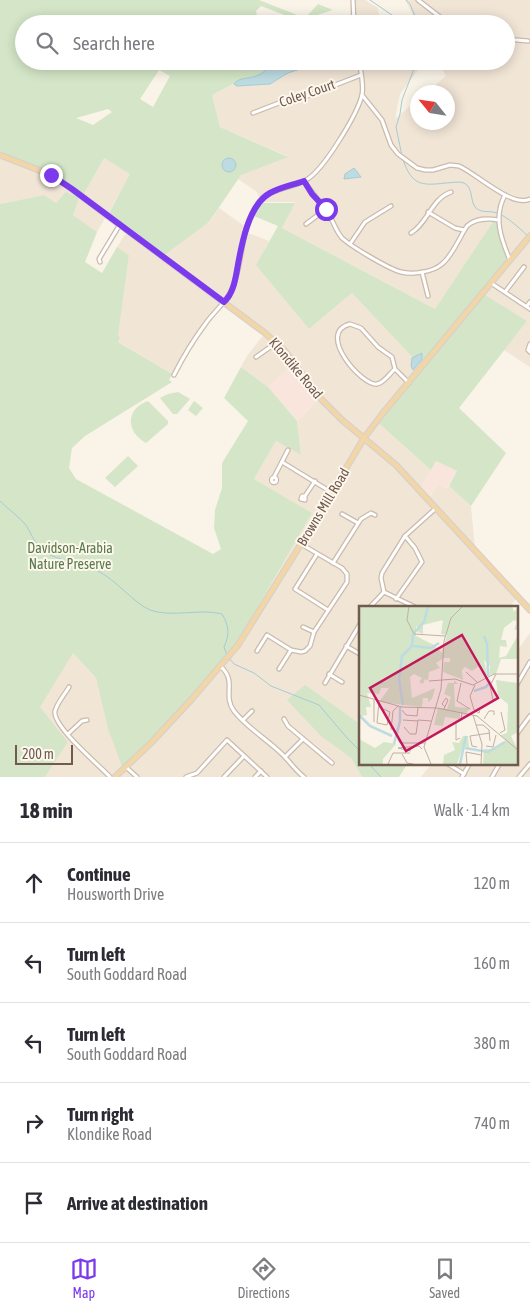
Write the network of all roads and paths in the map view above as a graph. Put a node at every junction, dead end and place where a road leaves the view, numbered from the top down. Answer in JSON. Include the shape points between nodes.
{"nodes":[{"id":1,"x":353,"y":0,"type":"edge"},
{"id":2,"x":418,"y":0,"type":"edge"},
{"id":3,"x":354,"y":15,"type":"edge"},
{"id":4,"x":437,"y":15,"type":"edge"},
{"id":5,"x":515,"y":40,"type":"edge"},
{"id":6,"x":528,"y":41,"type":"dead end"},
{"id":7,"x":360,"y":70,"type":"edge"},
{"id":8,"x":361,"y":75,"type":"junction"},
{"id":9,"x":362,"y":95,"type":"junction"},
{"id":10,"x":253,"y":112,"type":"dead end"},
{"id":11,"x":0,"y":155,"type":"edge"},
{"id":12,"x":304,"y":181,"type":"junction"},
{"id":13,"x":451,"y":192,"type":"dead end"},
{"id":14,"x":505,"y":195,"type":"junction"},
{"id":15,"x":530,"y":199,"type":"edge"},
{"id":16,"x":391,"y":206,"type":"dead end"},
{"id":17,"x":326,"y":209,"type":"junction"},
{"id":18,"x":428,"y":212,"type":"junction"},
{"id":19,"x":498,"y":220,"type":"junction"},
{"id":20,"x":306,"y":224,"type":"dead end"},
{"id":21,"x":119,"y":226,"type":"junction"},
{"id":22,"x":464,"y":230,"type":"junction"},
{"id":23,"x":411,"y":233,"type":"dead end"},
{"id":24,"x":530,"y":236,"type":"edge"},
{"id":25,"x":350,"y":244,"type":"junction"},
{"id":26,"x":510,"y":261,"type":"junction"},
{"id":27,"x":100,"y":262,"type":"dead end"},
{"id":28,"x":524,"y":267,"type":"dead end"},
{"id":29,"x":422,"y":272,"type":"junction"},
{"id":30,"x":490,"y":283,"type":"junction"},
{"id":31,"x":505,"y":292,"type":"junction"},
{"id":32,"x":428,"y":296,"type":"dead end"},
{"id":33,"x":224,"y":302,"type":"junction"},
{"id":34,"x":530,"y":302,"type":"edge"},
{"id":35,"x":527,"y":306,"type":"junction"},
{"id":36,"x":530,"y":309,"type":"edge"},
{"id":37,"x":277,"y":342,"type":"junction"},
{"id":38,"x":530,"y":344,"type":"edge"},
{"id":39,"x":530,"y":352,"type":"edge"},
{"id":40,"x":256,"y":357,"type":"dead end"},
{"id":41,"x":395,"y":369,"type":"junction"},
{"id":42,"x":174,"y":375,"type":"dead end"},
{"id":43,"x":409,"y":382,"type":"junction"},
{"id":44,"x":364,"y":438,"type":"junction"},
{"id":45,"x":288,"y":450,"type":"dead end"},
{"id":46,"x":282,"y":462,"type":"junction"},
{"id":47,"x":274,"y":477,"type":"dead end"},
{"id":48,"x":315,"y":481,"type":"junction"},
{"id":49,"x":332,"y":492,"type":"junction"},
{"id":50,"x":305,"y":496,"type":"dead end"},
{"id":51,"x":435,"y":509,"type":"junction"},
{"id":52,"x":342,"y":514,"type":"dead end"},
{"id":53,"x":375,"y":515,"type":"dead end"},
{"id":54,"x":358,"y":523,"type":"junction"},
{"id":55,"x":405,"y":536,"type":"junction"},
{"id":56,"x":302,"y":544,"type":"junction"},
{"id":57,"x":316,"y":554,"type":"junction"},
{"id":58,"x":333,"y":563,"type":"junction"},
{"id":59,"x":384,"y":592,"type":"junction"},
{"id":60,"x":396,"y":599,"type":"junction"},
{"id":61,"x":371,"y":606,"type":"edge"},
{"id":62,"x":413,"y":606,"type":"edge"},
{"id":63,"x":328,"y":610,"type":"junction"},
{"id":64,"x":530,"y":610,"type":"edge"},
{"id":65,"x":359,"y":626,"type":"edge"},
{"id":66,"x":304,"y":627,"type":"dead end"},
{"id":67,"x":314,"y":632,"type":"junction"},
{"id":68,"x":346,"y":646,"type":"junction"},
{"id":69,"x":291,"y":650,"type":"junction"},
{"id":70,"x":257,"y":651,"type":"dead end"},
{"id":71,"x":359,"y":653,"type":"edge"},
{"id":72,"x":530,"y":662,"type":"edge"},
{"id":73,"x":220,"y":666,"type":"junction"},
{"id":74,"x":279,"y":669,"type":"dead end"},
{"id":75,"x":329,"y":674,"type":"junction"},
{"id":76,"x":342,"y":682,"type":"dead end"},
{"id":77,"x":325,"y":683,"type":"dead end"},
{"id":78,"x":518,"y":683,"type":"edge"},
{"id":79,"x":69,"y":687,"type":"dead end"},
{"id":80,"x":252,"y":711,"type":"dead end"},
{"id":81,"x":529,"y":718,"type":"edge"},
{"id":82,"x":284,"y":719,"type":"dead end"},
{"id":83,"x":88,"y":720,"type":"dead end"},
{"id":84,"x":243,"y":720,"type":"junction"},
{"id":85,"x":518,"y":732,"type":"edge"},
{"id":86,"x":68,"y":734,"type":"junction"},
{"id":87,"x":302,"y":739,"type":"junction"},
{"id":88,"x":244,"y":756,"type":"junction"},
{"id":89,"x":285,"y":757,"type":"junction"},
{"id":90,"x":332,"y":763,"type":"dead end"},
{"id":91,"x":448,"y":764,"type":"edge"},
{"id":92,"x":469,"y":764,"type":"edge"},
{"id":93,"x":498,"y":764,"type":"edge"},
{"id":94,"x":530,"y":764,"type":"edge"},
{"id":95,"x":126,"y":768,"type":"junction"},
{"id":96,"x":261,"y":771,"type":"junction"},
{"id":97,"x":463,"y":776,"type":"edge"},
{"id":98,"x":110,"y":777,"type":"edge"},
{"id":99,"x":115,"y":777,"type":"edge"},
{"id":100,"x":138,"y":777,"type":"edge"},
{"id":101,"x":186,"y":777,"type":"edge"},
{"id":102,"x":224,"y":777,"type":"edge"},
{"id":103,"x":255,"y":777,"type":"edge"},
{"id":104,"x":267,"y":777,"type":"edge"},
{"id":105,"x":304,"y":777,"type":"edge"},
{"id":106,"x":492,"y":777,"type":"edge"},
{"id":107,"x":519,"y":777,"type":"edge"}],
"edges":[{"from":1,"to":3,"type":"street"},
{"from":2,"to":4,"type":"street"},
{"from":5,"to":6,"type":"street"},
{"from":7,"to":8,"type":"street"},
{"from":8,"to":9,"type":"street"},
{"from":8,"to":10,"type":"street","name":"Coley Court","via":[[302,98]]},
{"from":9,"to":12,"type":"street","via":[[321,167]]},
{"from":9,"to":14,"type":"street","via":[[382,120],[394,150],[414,166],[428,171],[459,166]]},
{"from":11,"to":21,"type":"main road","name":"Klondike Road","via":[[61,181]]},
{"from":12,"to":17,"type":"street"},
{"from":12,"to":33,"type":"street","via":[[271,192],[258,203],[242,244],[235,282]]},
{"from":13,"to":18,"type":"street","via":[[440,198]]},
{"from":14,"to":15,"type":"street","via":[[522,202]]},
{"from":14,"to":19,"type":"street","via":[[499,207]]},
{"from":16,"to":25,"type":"street","via":[[365,222]]},
{"from":17,"to":20,"type":"street"},
{"from":17,"to":25,"type":"street","via":[[338,232]]},
{"from":18,"to":22,"type":"street"},
{"from":18,"to":23,"type":"street","via":[[421,225]]},
{"from":19,"to":22,"type":"street","via":[[474,220]]},
{"from":19,"to":26,"type":"street"},
{"from":21,"to":27,"type":"street"},
{"from":21,"to":33,"type":"main road","name":"Klondike Road"},
{"from":22,"to":29,"type":"street","via":[[444,262]]},
{"from":24,"to":26,"type":"main road","name":"Browns Mill Road"},
{"from":25,"to":29,"type":"street","via":[[397,271]]},
{"from":26,"to":30,"type":"main road","name":"Browns Mill Road"},
{"from":28,"to":31,"type":"street"},
{"from":29,"to":32,"type":"street"},
{"from":30,"to":31,"type":"street"},
{"from":30,"to":43,"type":"main road","name":"Browns Mill Road"},
{"from":31,"to":35,"type":"street"},
{"from":33,"to":37,"type":"main road","name":"Klondike Road"},
{"from":33,"to":42,"type":"street","via":[[196,337]]},
{"from":34,"to":35,"type":"street"},
{"from":35,"to":36,"type":"street"},
{"from":37,"to":40,"type":"street"},
{"from":37,"to":44,"type":"main road","name":"Klondike Road","via":[[322,400]]},
{"from":38,"to":39,"type":"street"},
{"from":41,"to":41,"type":"street","via":[[392,357],[361,328],[350,324],[344,327],[337,338],[337,345],[356,372],[368,382],[374,385],[383,381]]},
{"from":41,"to":43,"type":"street"},
{"from":43,"to":44,"type":"main road","name":"Browns Mill Road"},
{"from":44,"to":49,"type":"main road","name":"Browns Mill Road"},
{"from":44,"to":51,"type":"main road","name":"Klondike Road","via":[[396,465]]},
{"from":45,"to":46,"type":"street"},
{"from":46,"to":47,"type":"street"},
{"from":46,"to":48,"type":"street"},
{"from":48,"to":49,"type":"street"},
{"from":48,"to":50,"type":"street"},
{"from":49,"to":56,"type":"main road","name":"Browns Mill Road"},
{"from":51,"to":55,"type":"street"},
{"from":51,"to":64,"type":"main road","name":"Klondike Road"},
{"from":52,"to":54,"type":"street"},
{"from":53,"to":54,"type":"street","via":[[366,514]]},
{"from":54,"to":58,"type":"street"},
{"from":55,"to":59,"type":"street","via":[[383,568]]},
{"from":55,"to":60,"type":"street","via":[[422,562]]},
{"from":56,"to":57,"type":"street"},
{"from":56,"to":73,"type":"main road","name":"Browns Mill Road","via":[[256,618]]},
{"from":57,"to":58,"type":"street"},
{"from":57,"to":63,"type":"street","via":[[295,589]]},
{"from":58,"to":63,"type":"street","via":[[344,570],[347,580]]},
{"from":59,"to":60,"type":"street"},
{"from":59,"to":61,"type":"street"},
{"from":60,"to":62,"type":"street"},
{"from":63,"to":67,"type":"street"},
{"from":65,"to":68,"type":"street"},
{"from":66,"to":67,"type":"street"},
{"from":67,"to":69,"type":"street","via":[[310,646],[301,654]]},
{"from":68,"to":71,"type":"street"},
{"from":68,"to":75,"type":"street"},
{"from":69,"to":70,"type":"street","via":[[267,635]]},
{"from":69,"to":74,"type":"street"},
{"from":72,"to":78,"type":"street"},
{"from":73,"to":84,"type":"street","via":[[230,681],[229,707]]},
{"from":73,"to":95,"type":"main road","name":"Browns Mill Road"},
{"from":75,"to":76,"type":"street"},
{"from":75,"to":77,"type":"street"},
{"from":79,"to":86,"type":"street","via":[[55,710],[56,718]]},
{"from":80,"to":84,"type":"street"},
{"from":81,"to":85,"type":"street"},
{"from":82,"to":87,"type":"street"},
{"from":83,"to":86,"type":"street"},
{"from":84,"to":89,"type":"street"},
{"from":86,"to":98,"type":"street"},
{"from":87,"to":89,"type":"street"},
{"from":87,"to":90,"type":"street"},
{"from":88,"to":96,"type":"street"},
{"from":88,"to":101,"type":"street","via":[[226,739],[197,773]]},
{"from":88,"to":102,"type":"street"},
{"from":89,"to":105,"type":"street"},
{"from":91,"to":97,"type":"street"},
{"from":92,"to":97,"type":"street"},
{"from":93,"to":106,"type":"street"},
{"from":94,"to":107,"type":"street"},
{"from":95,"to":99,"type":"main road","name":"Browns Mill Road"},
{"from":95,"to":100,"type":"street"},
{"from":96,"to":103,"type":"street"},
{"from":96,"to":104,"type":"street"}]}
